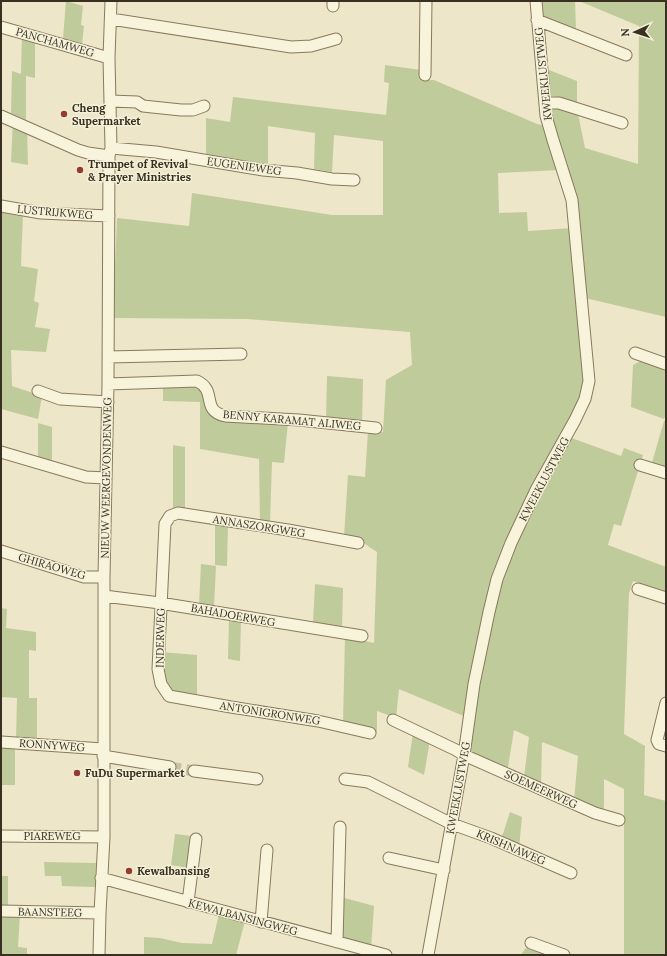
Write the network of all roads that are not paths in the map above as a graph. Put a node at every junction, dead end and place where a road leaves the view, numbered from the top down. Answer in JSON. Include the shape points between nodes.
{"nodes":[{"id":1,"x":111,"y":1,"type":"edge"},
{"id":2,"x":426,"y":1,"type":"edge"},
{"id":3,"x":536,"y":1,"type":"edge"},
{"id":4,"x":111,"y":19,"type":"junction"},
{"id":5,"x":537,"y":20,"type":"junction"},
{"id":6,"x":1,"y":26,"type":"edge"},
{"id":7,"x":336,"y":39,"type":"dead end"},
{"id":8,"x":626,"y":55,"type":"dead end"},
{"id":9,"x":110,"y":58,"type":"junction"},
{"id":10,"x":425,"y":75,"type":"dead end"},
{"id":11,"x":110,"y":101,"type":"junction"},
{"id":12,"x":545,"y":103,"type":"junction"},
{"id":13,"x":204,"y":106,"type":"dead end"},
{"id":14,"x":1,"y":116,"type":"edge"},
{"id":15,"x":622,"y":123,"type":"dead end"},
{"id":16,"x":110,"y":152,"type":"junction"},
{"id":17,"x":354,"y":180,"type":"dead end"},
{"id":18,"x":1,"y":206,"type":"edge"},
{"id":19,"x":110,"y":216,"type":"junction"},
{"id":20,"x":635,"y":353,"type":"dead end"},
{"id":21,"x":241,"y":354,"type":"dead end"},
{"id":22,"x":108,"y":357,"type":"junction"},
{"id":23,"x":666,"y":364,"type":"edge"},
{"id":24,"x":108,"y":384,"type":"junction"},
{"id":25,"x":38,"y":391,"type":"dead end"},
{"id":26,"x":108,"y":402,"type":"junction"},
{"id":27,"x":376,"y":428,"type":"dead end"},
{"id":28,"x":1,"y":452,"type":"edge"},
{"id":29,"x":640,"y":465,"type":"dead end"},
{"id":30,"x":666,"y":473,"type":"edge"},
{"id":31,"x":106,"y":478,"type":"junction"},
{"id":32,"x":165,"y":524,"type":"joint"},
{"id":33,"x":358,"y":543,"type":"dead end"},
{"id":34,"x":1,"y":551,"type":"edge"},
{"id":35,"x":104,"y":577,"type":"junction"},
{"id":36,"x":638,"y":589,"type":"dead end"},
{"id":37,"x":104,"y":596,"type":"junction"},
{"id":38,"x":666,"y":598,"type":"edge"},
{"id":39,"x":160,"y":603,"type":"junction"},
{"id":40,"x":362,"y":636,"type":"dead end"},
{"id":41,"x":169,"y":696,"type":"joint"},
{"id":42,"x":666,"y":703,"type":"edge"},
{"id":43,"x":393,"y":720,"type":"dead end"},
{"id":44,"x":370,"y":733,"type":"dead end"},
{"id":45,"x":1,"y":742,"type":"edge"},
{"id":46,"x":666,"y":746,"type":"edge"},
{"id":47,"x":103,"y":753,"type":"junction"},
{"id":48,"x":464,"y":755,"type":"junction"},
{"id":49,"x":170,"y":767,"type":"tunnel mouth"},
{"id":50,"x":194,"y":771,"type":"tunnel mouth"},
{"id":51,"x":257,"y":779,"type":"dead end"},
{"id":52,"x":345,"y":779,"type":"dead end"},
{"id":53,"x":619,"y":820,"type":"dead end"},
{"id":54,"x":452,"y":824,"type":"junction"},
{"id":55,"x":340,"y":827,"type":"dead end"},
{"id":56,"x":1,"y":836,"type":"edge"},
{"id":57,"x":104,"y":837,"type":"junction"},
{"id":58,"x":196,"y":839,"type":"dead end"},
{"id":59,"x":267,"y":850,"type":"dead end"},
{"id":60,"x":389,"y":858,"type":"dead end"},
{"id":61,"x":444,"y":870,"type":"junction"},
{"id":62,"x":571,"y":873,"type":"dead end"},
{"id":63,"x":101,"y":878,"type":"junction"},
{"id":64,"x":188,"y":902,"type":"junction"},
{"id":65,"x":1,"y":912,"type":"edge"},
{"id":66,"x":100,"y":913,"type":"junction"},
{"id":67,"x":261,"y":922,"type":"junction"},
{"id":68,"x":338,"y":942,"type":"junction"},
{"id":69,"x":531,"y":943,"type":"dead end"},
{"id":70,"x":99,"y":955,"type":"edge"},
{"id":71,"x":386,"y":955,"type":"edge"},
{"id":72,"x":428,"y":955,"type":"edge"},
{"id":73,"x":564,"y":955,"type":"edge"}],
"edges":[{"from":1,"to":4,"type":"street","name":"NIEUW WEERGEVONDENWEG"},
{"from":2,"to":10,"type":"street"},
{"from":3,"to":5,"type":"street","name":"KWEEKLUSTWEG"},
{"from":4,"to":7,"type":"street","via":[[291,47],[311,46]]},
{"from":4,"to":9,"type":"street","name":"NIEUW WEERGEVONDENWEG"},
{"from":5,"to":8,"type":"street"},
{"from":5,"to":12,"type":"street","name":"KWEEKLUSTWEG"},
{"from":6,"to":9,"type":"street","name":"PANCHAMWEG"},
{"from":9,"to":11,"type":"street","name":"NIEUW WEERGEVONDENWEG"},
{"from":11,"to":13,"type":"street","via":[[137,102],[143,106],[181,110],[193,110]]},
{"from":11,"to":16,"type":"street","name":"NIEUW WEERGEVONDENWEG"},
{"from":12,"to":15,"type":"street","via":[[559,103]]},
{"from":12,"to":48,"type":"street","name":"KWEEKLUSTWEG","via":[[552,140],[572,200],[589,381],[576,420],[536,490],[511,542],[497,580],[474,684]]},
{"from":14,"to":16,"type":"street","name":"EUGENIEWEG","via":[[78,150],[88,153]]},
{"from":16,"to":17,"type":"street","name":"EUGENIEWEG","via":[[156,152],[262,170]]},
{"from":16,"to":19,"type":"street","name":"NIEUW WEERGEVONDENWEG"},
{"from":18,"to":19,"type":"street","name":"LUSTRIJKWEG","via":[[41,213]]},
{"from":19,"to":22,"type":"street","name":"NIEUW WEERGEVONDENWEG"},
{"from":20,"to":23,"type":"street"},
{"from":21,"to":22,"type":"street"},
{"from":22,"to":24,"type":"street","name":"NIEUW WEERGEVONDENWEG"},
{"from":24,"to":26,"type":"street","name":"NIEUW WEERGEVONDENWEG"},
{"from":24,"to":27,"type":"street","name":"BENNY KARAMAT ALIWEG","via":[[197,381],[204,384],[208,390],[209,404],[219,415]]},
{"from":25,"to":26,"type":"street","via":[[60,399]]},
{"from":26,"to":31,"type":"street","name":"NIEUW WEERGEVONDENWEG"},
{"from":28,"to":31,"type":"street","via":[[86,477]]},
{"from":29,"to":30,"type":"street"},
{"from":31,"to":35,"type":"street","name":"NIEUW WEERGEVONDENWEG"},
{"from":32,"to":33,"type":"street","name":"ANNASZORGWEG","via":[[170,516],[178,514],[238,521]]},
{"from":32,"to":39,"type":"street","name":"INDERWEG"},
{"from":34,"to":35,"type":"street","name":"GHIRAOWEG","via":[[84,577]]},
{"from":35,"to":37,"type":"street","name":"NIEUW WEERGEVONDENWEG"},
{"from":36,"to":38,"type":"street"},
{"from":37,"to":39,"type":"street","name":"BAHADOERWEG"},
{"from":37,"to":47,"type":"street","name":"NIEUW WEERGEVONDENWEG"},
{"from":39,"to":40,"type":"street","name":"BAHADOERWEG"},
{"from":39,"to":41,"type":"street","name":"INDERWEG","via":[[158,669],[161,684]]},
{"from":41,"to":44,"type":"street","name":"ANTONIGRONWEG","via":[[310,719]]},
{"from":42,"to":46,"type":"street","via":[[658,740],[659,744]]},
{"from":43,"to":48,"type":"street","name":"SOEMEERWEG"},
{"from":45,"to":47,"type":"street","name":"RONNYWEG"},
{"from":47,"to":49,"type":"street","name":"RONNYWEG"},
{"from":47,"to":57,"type":"street","name":"NIEUW WEERGEVONDENWEG"},
{"from":48,"to":53,"type":"street","name":"SOEMEERWEG","via":[[595,813]]},
{"from":48,"to":54,"type":"street","name":"KWEEKLUSTWEG"},
{"from":50,"to":51,"type":"street"},
{"from":52,"to":54,"type":"street","name":"KRISHNAWEG","via":[[368,782]]},
{"from":54,"to":61,"type":"street","name":"KWEEKLUSTWEG"},
{"from":54,"to":62,"type":"street","name":"KRISHNAWEG"},
{"from":55,"to":68,"type":"street"},
{"from":56,"to":57,"type":"street","name":"PIAREWEG"},
{"from":57,"to":63,"type":"street","name":"NIEUW WEERGEVONDENWEG"},
{"from":58,"to":64,"type":"street"},
{"from":59,"to":67,"type":"street"},
{"from":60,"to":61,"type":"street"},
{"from":61,"to":72,"type":"street","name":"KWEEKLUSTWEG"},
{"from":63,"to":64,"type":"street","name":"KEWALBANSINGWEG"},
{"from":63,"to":66,"type":"street","name":"NIEUW WEERGEVONDENWEG"},
{"from":64,"to":67,"type":"street","name":"KEWALBANSINGWEG"},
{"from":65,"to":66,"type":"street","name":"BAANSTEEG"},
{"from":66,"to":70,"type":"street","name":"NIEUW WEERGEVONDENWEG"},
{"from":67,"to":68,"type":"street","name":"KEWALBANSINGWEG"},
{"from":68,"to":71,"type":"street","name":"KEWALBANSINGWEG"},
{"from":69,"to":73,"type":"street"}]}
